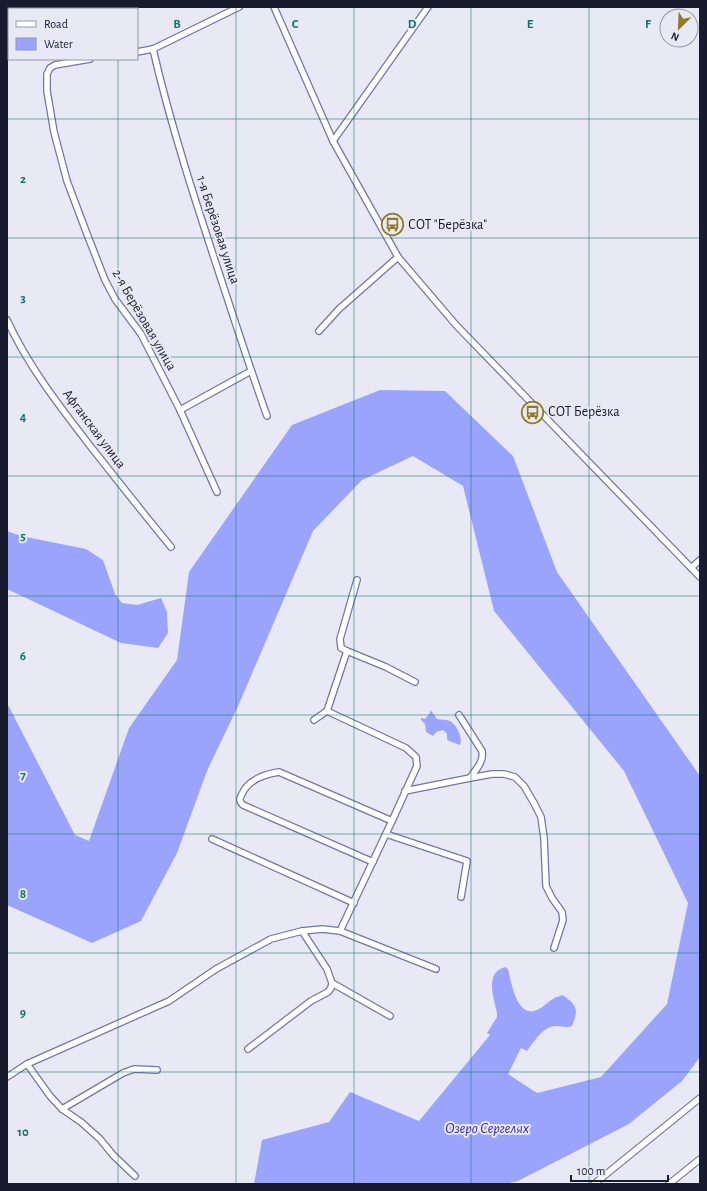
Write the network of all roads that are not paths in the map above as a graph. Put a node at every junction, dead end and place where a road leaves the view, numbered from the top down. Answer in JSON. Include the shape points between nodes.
{"nodes":[{"id":1,"x":239,"y":7,"type":"edge"},
{"id":2,"x":274,"y":7,"type":"edge"},
{"id":3,"x":428,"y":7,"type":"edge"},
{"id":4,"x":153,"y":49,"type":"junction"},
{"id":5,"x":138,"y":52,"type":"edge"},
{"id":6,"x":78,"y":60,"type":"edge"},
{"id":7,"x":65,"y":61,"type":"edge"},
{"id":8,"x":333,"y":141,"type":"junction"},
{"id":9,"x":398,"y":257,"type":"junction"},
{"id":10,"x":7,"y":320,"type":"edge"},
{"id":11,"x":319,"y":331,"type":"dead end"},
{"id":12,"x":250,"y":371,"type":"junction"},
{"id":13,"x":180,"y":410,"type":"junction"},
{"id":14,"x":267,"y":416,"type":"dead end"},
{"id":15,"x":217,"y":492,"type":"dead end"},
{"id":16,"x":170,"y":547,"type":"dead end"},
{"id":17,"x":700,"y":560,"type":"edge"},
{"id":18,"x":691,"y":568,"type":"junction"},
{"id":19,"x":700,"y":577,"type":"edge"},
{"id":20,"x":358,"y":580,"type":"dead end"},
{"id":21,"x":347,"y":651,"type":"junction"},
{"id":22,"x":415,"y":682,"type":"dead end"},
{"id":23,"x":327,"y":712,"type":"junction"},
{"id":24,"x":458,"y":715,"type":"dead end"},
{"id":25,"x":314,"y":720,"type":"dead end"},
{"id":26,"x":470,"y":778,"type":"junction"},
{"id":27,"x":405,"y":791,"type":"junction"},
{"id":28,"x":392,"y":821,"type":"junction"},
{"id":29,"x":386,"y":834,"type":"junction"},
{"id":30,"x":212,"y":839,"type":"dead end"},
{"id":31,"x":373,"y":862,"type":"junction"},
{"id":32,"x":461,"y":898,"type":"dead end"},
{"id":33,"x":354,"y":903,"type":"junction"},
{"id":34,"x":302,"y":931,"type":"junction"},
{"id":35,"x":340,"y":931,"type":"junction"},
{"id":36,"x":554,"y":948,"type":"dead end"},
{"id":37,"x":436,"y":969,"type":"dead end"},
{"id":38,"x":332,"y":983,"type":"junction"},
{"id":39,"x":390,"y":1016,"type":"dead end"},
{"id":40,"x":248,"y":1049,"type":"dead end"},
{"id":41,"x":27,"y":1064,"type":"junction"},
{"id":42,"x":157,"y":1070,"type":"dead end"},
{"id":43,"x":7,"y":1077,"type":"edge"},
{"id":44,"x":700,"y":1098,"type":"edge"},
{"id":45,"x":62,"y":1109,"type":"junction"},
{"id":46,"x":700,"y":1159,"type":"edge"},
{"id":47,"x":135,"y":1176,"type":"dead end"},
{"id":48,"x":594,"y":1184,"type":"edge"},
{"id":49,"x":670,"y":1184,"type":"edge"}],
"edges":[{"from":1,"to":4,"type":"street"},
{"from":2,"to":8,"type":"street"},
{"from":3,"to":8,"type":"street"},
{"from":4,"to":5,"type":"street"},
{"from":4,"to":12,"type":"street","name":"1-я Берёзовая улица","via":[[162,90],[198,211]]},
{"from":6,"to":7,"type":"street"},
{"from":7,"to":13,"type":"street","name":"2-я Берёзовая улица","via":[[50,68],[47,74],[47,91],[54,132],[67,181],[105,280],[115,299],[141,334]]},
{"from":8,"to":9,"type":"street"},
{"from":9,"to":11,"type":"street","via":[[339,309]]},
{"from":9,"to":18,"type":"street","via":[[456,325]]},
{"from":10,"to":16,"type":"street","name":"Афганская улица","via":[[32,366],[66,415]]},
{"from":12,"to":13,"type":"street"},
{"from":12,"to":14,"type":"street","name":"1-я Берёзовая улица"},
{"from":13,"to":15,"type":"street","name":"2-я Берёзовая улица"},
{"from":17,"to":18,"type":"street"},
{"from":18,"to":19,"type":"street"},
{"from":20,"to":21,"type":"street","via":[[340,639],[341,648]]},
{"from":21,"to":22,"type":"street"},
{"from":21,"to":23,"type":"street"},
{"from":23,"to":25,"type":"street"},
{"from":23,"to":27,"type":"street","via":[[406,748],[416,757],[417,766]]},
{"from":24,"to":26,"type":"street","via":[[482,751],[480,764]]},
{"from":26,"to":27,"type":"street"},
{"from":26,"to":36,"type":"street","via":[[492,774],[515,777],[534,803],[543,831],[546,886],[562,912],[563,920]]},
{"from":27,"to":28,"type":"street"},
{"from":28,"to":29,"type":"street"},
{"from":28,"to":31,"type":"street","via":[[279,772],[252,781],[245,787],[240,798],[243,805]]},
{"from":29,"to":31,"type":"street"},
{"from":29,"to":32,"type":"street","via":[[467,861]]},
{"from":30,"to":33,"type":"street"},
{"from":31,"to":33,"type":"street"},
{"from":33,"to":35,"type":"street"},
{"from":34,"to":35,"type":"street"},
{"from":34,"to":38,"type":"street","via":[[327,969]]},
{"from":34,"to":41,"type":"street","via":[[271,939],[216,969],[169,1001]]},
{"from":35,"to":37,"type":"street"},
{"from":38,"to":39,"type":"street"},
{"from":38,"to":40,"type":"street","via":[[328,992],[311,1001]]},
{"from":41,"to":43,"type":"street"},
{"from":41,"to":45,"type":"street"},
{"from":42,"to":45,"type":"street","via":[[134,1069],[122,1073]]},
{"from":44,"to":48,"type":"street"},
{"from":45,"to":47,"type":"street","via":[[100,1139]]},
{"from":46,"to":49,"type":"street"}]}
